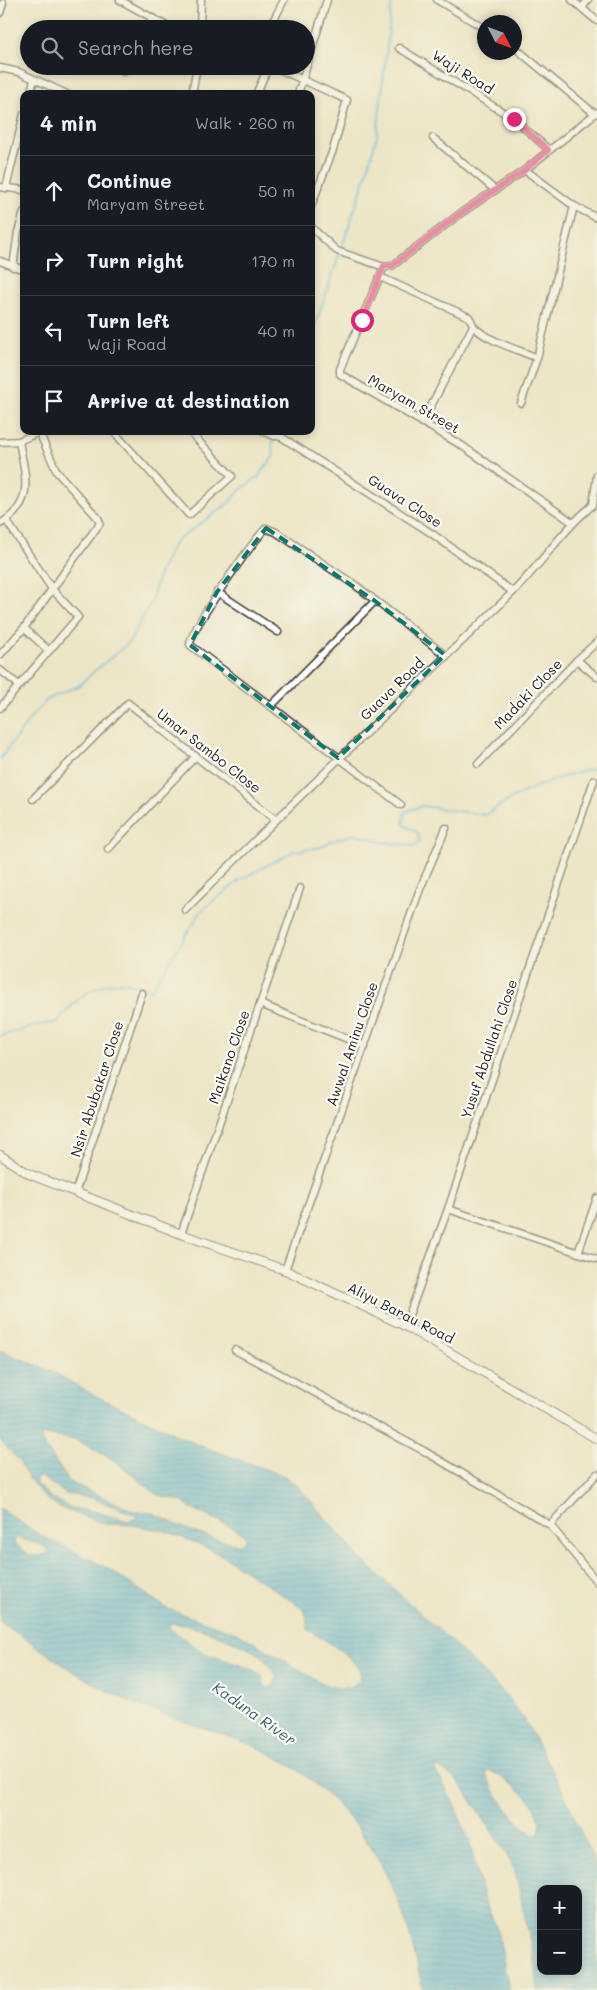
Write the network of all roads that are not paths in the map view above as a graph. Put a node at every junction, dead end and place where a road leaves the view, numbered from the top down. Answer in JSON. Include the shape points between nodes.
{"nodes":[{"id":1,"x":120,"y":0,"type":"edge"},
{"id":2,"x":200,"y":0,"type":"edge"},
{"id":3,"x":284,"y":0,"type":"edge"},
{"id":4,"x":327,"y":0,"type":"edge"},
{"id":5,"x":437,"y":0,"type":"edge"},
{"id":6,"x":572,"y":0,"type":"edge"},
{"id":7,"x":588,"y":0,"type":"edge"},
{"id":8,"x":4,"y":4,"type":"dead end"},
{"id":9,"x":582,"y":8,"type":"junction"},
{"id":10,"x":0,"y":12,"type":"edge"},
{"id":11,"x":152,"y":19,"type":"edge"},
{"id":12,"x":200,"y":20,"type":"edge"},
{"id":13,"x":274,"y":20,"type":"edge"},
{"id":14,"x":597,"y":21,"type":"edge"},
{"id":15,"x":477,"y":24,"type":"edge"},
{"id":16,"x":315,"y":37,"type":"edge"},
{"id":17,"x":399,"y":48,"type":"dead end"},
{"id":18,"x":522,"y":53,"type":"edge"},
{"id":19,"x":0,"y":68,"type":"edge"},
{"id":20,"x":20,"y":73,"type":"edge"},
{"id":21,"x":25,"y":75,"type":"edge"},
{"id":22,"x":195,"y":75,"type":"edge"},
{"id":23,"x":266,"y":75,"type":"edge"},
{"id":24,"x":290,"y":75,"type":"edge"},
{"id":25,"x":305,"y":75,"type":"edge"},
{"id":26,"x":34,"y":80,"type":"junction"},
{"id":27,"x":304,"y":81,"type":"junction"},
{"id":28,"x":31,"y":90,"type":"edge"},
{"id":29,"x":58,"y":90,"type":"edge"},
{"id":30,"x":193,"y":90,"type":"edge"},
{"id":31,"x":258,"y":90,"type":"edge"},
{"id":32,"x":300,"y":90,"type":"edge"},
{"id":33,"x":596,"y":113,"type":"edge"},
{"id":34,"x":20,"y":128,"type":"edge"},
{"id":35,"x":433,"y":138,"type":"dead end"},
{"id":36,"x":548,"y":150,"type":"junction"},
{"id":37,"x":525,"y":170,"type":"junction"},
{"id":38,"x":3,"y":188,"type":"edge"},
{"id":39,"x":20,"y":190,"type":"edge"},
{"id":40,"x":495,"y":190,"type":"junction"},
{"id":41,"x":315,"y":195,"type":"edge"},
{"id":42,"x":574,"y":206,"type":"junction"},
{"id":43,"x":597,"y":218,"type":"edge"},
{"id":44,"x":20,"y":225,"type":"edge"},
{"id":45,"x":315,"y":230,"type":"edge"},
{"id":46,"x":0,"y":261,"type":"edge"},
{"id":47,"x":384,"y":266,"type":"junction"},
{"id":48,"x":13,"y":267,"type":"junction"},
{"id":49,"x":20,"y":269,"type":"edge"},
{"id":50,"x":380,"y":276,"type":"junction"},
{"id":51,"x":472,"y":326,"type":"junction"},
{"id":52,"x":537,"y":358,"type":"junction"},
{"id":53,"x":521,"y":403,"type":"dead end"},
{"id":54,"x":422,"y":423,"type":"junction"},
{"id":55,"x":32,"y":435,"type":"edge"},
{"id":56,"x":40,"y":435,"type":"edge"},
{"id":57,"x":118,"y":435,"type":"edge"},
{"id":58,"x":193,"y":435,"type":"edge"},
{"id":59,"x":272,"y":435,"type":"edge"},
{"id":60,"x":19,"y":441,"type":"junction"},
{"id":61,"x":0,"y":442,"type":"edge"},
{"id":62,"x":597,"y":475,"type":"edge"},
{"id":63,"x":595,"y":505,"type":"edge"},
{"id":64,"x":3,"y":522,"type":"edge"},
{"id":65,"x":572,"y":522,"type":"junction"},
{"id":66,"x":52,"y":589,"type":"junction"},
{"id":67,"x":218,"y":592,"type":"junction"},
{"id":68,"x":513,"y":592,"type":"junction"},
{"id":69,"x":376,"y":601,"type":"junction"},
{"id":70,"x":24,"y":628,"type":"junction"},
{"id":71,"x":278,"y":632,"type":"dead end"},
{"id":72,"x":597,"y":642,"type":"edge"},
{"id":73,"x":48,"y":650,"type":"junction"},
{"id":74,"x":0,"y":655,"type":"edge"},
{"id":75,"x":445,"y":655,"type":"junction"},
{"id":76,"x":577,"y":660,"type":"junction"},
{"id":77,"x":0,"y":670,"type":"edge"},
{"id":78,"x":597,"y":677,"type":"edge"},
{"id":79,"x":17,"y":688,"type":"junction"},
{"id":80,"x":270,"y":706,"type":"junction"},
{"id":81,"x":0,"y":708,"type":"edge"},
{"id":82,"x":196,"y":756,"type":"junction"},
{"id":83,"x":338,"y":758,"type":"junction"},
{"id":84,"x":478,"y":764,"type":"dead end"},
{"id":85,"x":594,"y":780,"type":"dead end"},
{"id":86,"x":33,"y":799,"type":"dead end"},
{"id":87,"x":400,"y":806,"type":"dead end"},
{"id":88,"x":275,"y":819,"type":"junction"},
{"id":89,"x":446,"y":828,"type":"dead end"},
{"id":90,"x":108,"y":849,"type":"dead end"},
{"id":91,"x":300,"y":888,"type":"dead end"},
{"id":92,"x":185,"y":910,"type":"dead end"},
{"id":93,"x":142,"y":993,"type":"dead end"},
{"id":94,"x":260,"y":1004,"type":"junction"},
{"id":95,"x":365,"y":1046,"type":"junction"},
{"id":96,"x":0,"y":1155,"type":"edge"},
{"id":97,"x":75,"y":1193,"type":"junction"},
{"id":98,"x":597,"y":1198,"type":"edge"},
{"id":99,"x":448,"y":1209,"type":"junction"},
{"id":100,"x":181,"y":1234,"type":"junction"},
{"id":101,"x":578,"y":1253,"type":"junction"},
{"id":102,"x":597,"y":1259,"type":"edge"},
{"id":103,"x":285,"y":1270,"type":"junction"},
{"id":104,"x":405,"y":1326,"type":"junction"},
{"id":105,"x":235,"y":1350,"type":"dead end"},
{"id":106,"x":597,"y":1439,"type":"edge"},
{"id":107,"x":597,"y":1474,"type":"edge"},
{"id":108,"x":550,"y":1525,"type":"junction"},
{"id":109,"x":597,"y":1582,"type":"edge"}],
"edges":[{"from":1,"to":11,"type":"street"},
{"from":2,"to":12,"type":"street"},
{"from":3,"to":13,"type":"street"},
{"from":4,"to":16,"type":"street"},
{"from":5,"to":15,"type":"street"},
{"from":6,"to":9,"type":"street"},
{"from":7,"to":9,"type":"street"},
{"from":8,"to":10,"type":"street"},
{"from":9,"to":14,"type":"street"},
{"from":17,"to":36,"type":"street","name":"Waji Road","via":[[514,119]]},
{"from":18,"to":33,"type":"street"},
{"from":19,"to":20,"type":"street"},
{"from":21,"to":26,"type":"street"},
{"from":22,"to":30,"type":"street"},
{"from":23,"to":31,"type":"street"},
{"from":24,"to":27,"type":"street"},
{"from":25,"to":27,"type":"street"},
{"from":26,"to":28,"type":"street"},
{"from":26,"to":29,"type":"street"},
{"from":27,"to":32,"type":"street"},
{"from":27,"to":41,"type":"street","via":[[347,100]]},
{"from":33,"to":36,"type":"street"},
{"from":34,"to":38,"type":"street"},
{"from":35,"to":40,"type":"street"},
{"from":36,"to":37,"type":"street"},
{"from":37,"to":40,"type":"street"},
{"from":37,"to":42,"type":"street"},
{"from":38,"to":39,"type":"street"},
{"from":40,"to":47,"type":"street","via":[[392,266]]},
{"from":42,"to":43,"type":"street"},
{"from":42,"to":52,"type":"street"},
{"from":44,"to":48,"type":"street"},
{"from":45,"to":47,"type":"street","via":[[341,252]]},
{"from":46,"to":48,"type":"street"},
{"from":47,"to":50,"type":"street","name":"Maryam Street"},
{"from":48,"to":49,"type":"street"},
{"from":50,"to":51,"type":"street","via":[[469,317]]},
{"from":50,"to":54,"type":"street","name":"Maryam Street","via":[[340,374]]},
{"from":51,"to":52,"type":"street"},
{"from":51,"to":54,"type":"street"},
{"from":52,"to":53,"type":"street"},
{"from":54,"to":65,"type":"street","name":"Maryam Street","via":[[460,445]]},
{"from":55,"to":60,"type":"street"},
{"from":56,"to":66,"type":"street","via":[[58,472],[100,523]]},
{"from":57,"to":58,"type":"street","via":[[189,515],[232,476]]},
{"from":59,"to":68,"type":"street","name":"Guava Close","via":[[280,436],[431,533]]},
{"from":60,"to":61,"type":"street"},
{"from":60,"to":64,"type":"street","via":[[25,495],[20,508]]},
{"from":62,"to":63,"type":"street","name":"Guava Road"},
{"from":63,"to":65,"type":"street","name":"Guava Road"},
{"from":64,"to":66,"type":"street"},
{"from":65,"to":68,"type":"street","name":"Guava Road"},
{"from":66,"to":70,"type":"street"},
{"from":66,"to":73,"type":"street","via":[[78,617]]},
{"from":67,"to":69,"type":"street","via":[[266,528]]},
{"from":67,"to":71,"type":"street"},
{"from":67,"to":80,"type":"street","via":[[190,645]]},
{"from":68,"to":75,"type":"street","name":"Guava Road"},
{"from":69,"to":75,"type":"street"},
{"from":69,"to":80,"type":"street"},
{"from":70,"to":73,"type":"street"},
{"from":70,"to":74,"type":"street"},
{"from":72,"to":76,"type":"street","name":"Madaki Close"},
{"from":73,"to":79,"type":"street"},
{"from":75,"to":83,"type":"street","name":"Guava Road"},
{"from":76,"to":78,"type":"street"},
{"from":76,"to":84,"type":"street","name":"Madaki Close"},
{"from":77,"to":79,"type":"street","via":[[19,685]]},
{"from":79,"to":81,"type":"street"},
{"from":80,"to":83,"type":"street"},
{"from":82,"to":86,"type":"street","name":"Umar Sambo Close","via":[[128,703]]},
{"from":82,"to":88,"type":"street","name":"Umar Sambo Close"},
{"from":82,"to":90,"type":"street"},
{"from":83,"to":87,"type":"street"},
{"from":83,"to":88,"type":"street","name":"Guava Road"},
{"from":85,"to":99,"type":"street","name":"Yusuf Abdullahi Close"},
{"from":88,"to":92,"type":"street","name":"Guava Road"},
{"from":89,"to":95,"type":"street","name":"Awwal Aminu Close","via":[[420,889]]},
{"from":91,"to":94,"type":"street","name":"Maikano Close"},
{"from":93,"to":97,"type":"street","name":"Nsir Abubakar Close"},
{"from":94,"to":95,"type":"street"},
{"from":94,"to":100,"type":"street","name":"Maikano Close"},
{"from":95,"to":103,"type":"street","name":"Awwal Aminu Close"},
{"from":96,"to":97,"type":"street","name":"Aliyu Barau Road","via":[[29,1174]]},
{"from":97,"to":100,"type":"street","name":"Aliyu Barau Road"},
{"from":98,"to":101,"type":"street"},
{"from":99,"to":101,"type":"street"},
{"from":99,"to":104,"type":"street","name":"Yusuf Abdullahi Close"},
{"from":100,"to":103,"type":"street","name":"Aliyu Barau Road"},
{"from":101,"to":102,"type":"street"},
{"from":103,"to":104,"type":"street","name":"Aliyu Barau Road"},
{"from":104,"to":106,"type":"street","name":"Aliyu Barau Road"},
{"from":105,"to":108,"type":"street","via":[[424,1451]]},
{"from":107,"to":108,"type":"street"},
{"from":108,"to":109,"type":"street"}]}
